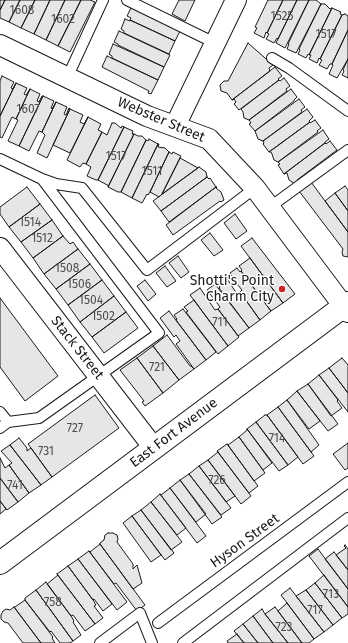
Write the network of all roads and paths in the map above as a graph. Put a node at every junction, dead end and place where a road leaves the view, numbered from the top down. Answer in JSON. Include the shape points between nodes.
{"nodes":[{"id":1,"x":103,"y":0,"type":"edge"},
{"id":2,"x":127,"y":0,"type":"edge"},
{"id":3,"x":236,"y":0,"type":"edge"},
{"id":4,"x":215,"y":44,"type":"junction"},
{"id":5,"x":0,"y":45,"type":"edge"},
{"id":6,"x":272,"y":58,"type":"dead end"},
{"id":7,"x":67,"y":78,"type":"junction"},
{"id":8,"x":348,"y":111,"type":"edge"},
{"id":9,"x":175,"y":126,"type":"junction"},
{"id":10,"x":348,"y":150,"type":"edge"},
{"id":11,"x":0,"y":160,"type":"edge"},
{"id":12,"x":42,"y":179,"type":"junction"},
{"id":13,"x":255,"y":188,"type":"junction"},
{"id":14,"x":270,"y":207,"type":"junction"},
{"id":15,"x":0,"y":248,"type":"edge"},
{"id":16,"x":347,"y":307,"type":"edge"},
{"id":17,"x":99,"y":376,"type":"junction"},
{"id":18,"x":0,"y":412,"type":"edge"},
{"id":19,"x":4,"y":425,"type":"edge"},
{"id":20,"x":154,"y":448,"type":"junction"},
{"id":21,"x":348,"y":483,"type":"edge"},
{"id":22,"x":348,"y":518,"type":"edge"},
{"id":23,"x":0,"y":563,"type":"edge"},
{"id":24,"x":158,"y":623,"type":"dead end"},
{"id":25,"x":100,"y":643,"type":"edge"},
{"id":26,"x":152,"y":643,"type":"edge"},
{"id":27,"x":183,"y":643,"type":"edge"}],
"edges":[{"from":1,"to":7,"type":"lane"},
{"from":2,"to":4,"type":"lane"},
{"from":3,"to":4,"type":"street"},
{"from":4,"to":9,"type":"street"},
{"from":5,"to":7,"type":"street","name":"Webster Street"},
{"from":6,"to":8,"type":"lane"},
{"from":7,"to":9,"type":"street","name":"Webster Street","via":[[147,116]]},
{"from":9,"to":13,"type":"street","name":"Webster Street","via":[[209,139]]},
{"from":10,"to":14,"type":"lane"},
{"from":11,"to":12,"type":"lane"},
{"from":12,"to":13,"type":"lane","via":[[82,188],[147,270]]},
{"from":12,"to":17,"type":"lane","via":[[159,333]]},
{"from":13,"to":14,"type":"street","name":"Webster Street"},
{"from":14,"to":16,"type":"street","name":"Webster Street"},
{"from":15,"to":17,"type":"street","name":"Stack Street"},
{"from":16,"to":20,"type":"street","name":"East Fort Avenue"},
{"from":17,"to":19,"type":"lane","via":[[39,418]]},
{"from":17,"to":20,"type":"street","name":"Stack Street"},
{"from":18,"to":19,"type":"lane"},
{"from":20,"to":23,"type":"street","name":"East Fort Avenue"},
{"from":21,"to":24,"type":"lane","name":"Hyson Street"},
{"from":22,"to":27,"type":"lane"},
{"from":25,"to":26,"type":"lane","via":[[140,613]]}]}
